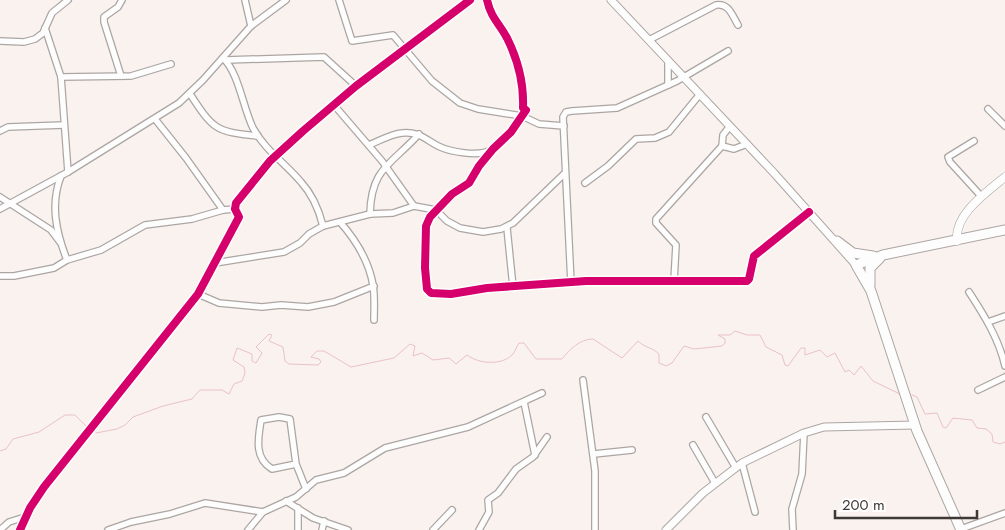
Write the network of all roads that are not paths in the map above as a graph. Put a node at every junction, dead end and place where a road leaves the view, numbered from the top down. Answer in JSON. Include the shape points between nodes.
{"nodes":[{"id":1,"x":68,"y":0,"type":"edge"},
{"id":2,"x":122,"y":0,"type":"edge"},
{"id":3,"x":245,"y":0,"type":"edge"},
{"id":4,"x":286,"y":0,"type":"edge"},
{"id":5,"x":339,"y":0,"type":"edge"},
{"id":6,"x":470,"y":0,"type":"edge"},
{"id":7,"x":487,"y":0,"type":"edge"},
{"id":8,"x":611,"y":0,"type":"edge"},
{"id":9,"x":738,"y":25,"type":"dead end"},
{"id":10,"x":251,"y":26,"type":"junction"},
{"id":11,"x":45,"y":28,"type":"junction"},
{"id":12,"x":649,"y":40,"type":"junction"},
{"id":13,"x":0,"y":42,"type":"edge"},
{"id":14,"x":405,"y":48,"type":"junction"},
{"id":15,"x":728,"y":51,"type":"dead end"},
{"id":16,"x":224,"y":59,"type":"junction"},
{"id":17,"x":668,"y":61,"type":"junction"},
{"id":18,"x":171,"y":64,"type":"dead end"},
{"id":19,"x":122,"y":76,"type":"junction"},
{"id":20,"x":61,"y":77,"type":"junction"},
{"id":21,"x":684,"y":77,"type":"junction"},
{"id":22,"x":668,"y":85,"type":"junction"},
{"id":23,"x":356,"y":86,"type":"junction"},
{"id":24,"x":190,"y":94,"type":"junction"},
{"id":25,"x":700,"y":94,"type":"junction"},
{"id":26,"x":334,"y":105,"type":"junction"},
{"id":27,"x":988,"y":109,"type":"dead end"},
{"id":28,"x":522,"y":116,"type":"junction"},
{"id":29,"x":155,"y":119,"type":"junction"},
{"id":30,"x":64,"y":125,"type":"junction"},
{"id":31,"x":564,"y":126,"type":"junction"},
{"id":32,"x":730,"y":126,"type":"junction"},
{"id":33,"x":1005,"y":126,"type":"edge"},
{"id":34,"x":0,"y":131,"type":"edge"},
{"id":35,"x":419,"y":134,"type":"junction"},
{"id":36,"x":258,"y":136,"type":"junction"},
{"id":37,"x":974,"y":141,"type":"dead end"},
{"id":38,"x":747,"y":144,"type":"junction"},
{"id":39,"x":369,"y":145,"type":"junction"},
{"id":40,"x":722,"y":146,"type":"junction"},
{"id":41,"x":493,"y":149,"type":"junction"},
{"id":42,"x":274,"y":157,"type":"junction"},
{"id":43,"x":385,"y":166,"type":"junction"},
{"id":44,"x":68,"y":172,"type":"junction"},
{"id":45,"x":564,"y":174,"type":"junction"},
{"id":46,"x":61,"y":176,"type":"junction"},
{"id":47,"x":1005,"y":177,"type":"edge"},
{"id":48,"x":584,"y":183,"type":"dead end"},
{"id":49,"x":981,"y":196,"type":"junction"},
{"id":50,"x":0,"y":197,"type":"edge"},
{"id":51,"x":12,"y":203,"type":"junction"},
{"id":52,"x":414,"y":206,"type":"junction"},
{"id":53,"x":0,"y":209,"type":"edge"},
{"id":54,"x":235,"y":209,"type":"junction"},
{"id":55,"x":223,"y":210,"type":"junction"},
{"id":56,"x":436,"y":210,"type":"junction"},
{"id":57,"x":810,"y":212,"type":"junction"},
{"id":58,"x":370,"y":214,"type":"junction"},
{"id":59,"x":340,"y":222,"type":"junction"},
{"id":60,"x":323,"y":226,"type":"junction"},
{"id":61,"x":507,"y":228,"type":"junction"},
{"id":62,"x":1005,"y":230,"type":"edge"},
{"id":63,"x":957,"y":241,"type":"junction"},
{"id":64,"x":837,"y":242,"type":"junction"},
{"id":65,"x":60,"y":243,"type":"junction"},
{"id":66,"x":881,"y":256,"type":"junction"},
{"id":67,"x":67,"y":260,"type":"junction"},
{"id":68,"x":215,"y":263,"type":"junction"},
{"id":69,"x":856,"y":265,"type":"junction"},
{"id":70,"x":0,"y":276,"type":"edge"},
{"id":71,"x":674,"y":281,"type":"junction"},
{"id":72,"x":571,"y":283,"type":"junction"},
{"id":73,"x":374,"y":286,"type":"junction"},
{"id":74,"x":513,"y":287,"type":"junction"},
{"id":75,"x":871,"y":291,"type":"junction"},
{"id":76,"x":969,"y":292,"type":"dead end"},
{"id":77,"x":198,"y":294,"type":"junction"},
{"id":78,"x":1005,"y":316,"type":"edge"},
{"id":79,"x":374,"y":320,"type":"dead end"},
{"id":80,"x":988,"y":322,"type":"junction"},
{"id":81,"x":1005,"y":366,"type":"edge"},
{"id":82,"x":1005,"y":377,"type":"edge"},
{"id":83,"x":584,"y":380,"type":"dead end"},
{"id":84,"x":978,"y":390,"type":"dead end"},
{"id":85,"x":542,"y":393,"type":"dead end"},
{"id":86,"x":524,"y":402,"type":"junction"},
{"id":87,"x":706,"y":417,"type":"dead end"},
{"id":88,"x":915,"y":425,"type":"junction"},
{"id":89,"x":804,"y":433,"type":"junction"},
{"id":90,"x":547,"y":437,"type":"dead end"},
{"id":91,"x":693,"y":445,"type":"dead end"},
{"id":92,"x":632,"y":450,"type":"dead end"},
{"id":93,"x":594,"y":454,"type":"junction"},
{"id":94,"x":535,"y":455,"type":"junction"},
{"id":95,"x":296,"y":464,"type":"junction"},
{"id":96,"x":739,"y":465,"type":"junction"},
{"id":97,"x":715,"y":483,"type":"junction"},
{"id":98,"x":306,"y":489,"type":"junction"},
{"id":99,"x":286,"y":502,"type":"junction"},
{"id":100,"x":298,"y":508,"type":"junction"},
{"id":101,"x":452,"y":510,"type":"dead end"},
{"id":102,"x":263,"y":512,"type":"junction"},
{"id":103,"x":755,"y":512,"type":"dead end"},
{"id":104,"x":1005,"y":513,"type":"edge"},
{"id":105,"x":25,"y":517,"type":"junction"},
{"id":106,"x":324,"y":521,"type":"junction"},
{"id":107,"x":961,"y":529,"type":"edge"},
{"id":108,"x":0,"y":530,"type":"edge"},
{"id":109,"x":20,"y":530,"type":"edge"},
{"id":110,"x":108,"y":530,"type":"edge"},
{"id":111,"x":248,"y":530,"type":"edge"},
{"id":112,"x":298,"y":530,"type":"edge"},
{"id":113,"x":322,"y":530,"type":"edge"},
{"id":114,"x":348,"y":530,"type":"edge"},
{"id":115,"x":433,"y":530,"type":"edge"},
{"id":116,"x":479,"y":530,"type":"edge"},
{"id":117,"x":595,"y":530,"type":"edge"},
{"id":118,"x":666,"y":530,"type":"edge"},
{"id":119,"x":793,"y":530,"type":"edge"}],
"edges":[{"from":1,"to":11,"type":"street","via":[[52,13]]},
{"from":2,"to":19,"type":"street","via":[[118,7],[104,16]]},
{"from":3,"to":10,"type":"street"},
{"from":4,"to":10,"type":"street"},
{"from":5,"to":14,"type":"street","via":[[352,41],[392,35]]},
{"from":6,"to":14,"type":"street"},
{"from":7,"to":28,"type":"street","via":[[490,15],[507,38],[521,76],[523,108],[526,110]]},
{"from":8,"to":12,"type":"street"},
{"from":9,"to":12,"type":"street","via":[[727,7],[716,5]]},
{"from":10,"to":16,"type":"street"},
{"from":11,"to":13,"type":"street","via":[[40,36],[30,41]]},
{"from":11,"to":20,"type":"street"},
{"from":12,"to":17,"type":"street"},
{"from":14,"to":23,"type":"street"},
{"from":14,"to":28,"type":"street","via":[[432,81],[460,103],[478,110]]},
{"from":15,"to":21,"type":"street"},
{"from":16,"to":23,"type":"street","via":[[324,57]]},
{"from":16,"to":24,"type":"street"},
{"from":16,"to":36,"type":"street"},
{"from":17,"to":21,"type":"street"},
{"from":17,"to":22,"type":"street"},
{"from":18,"to":19,"type":"street","via":[[146,73]]},
{"from":19,"to":20,"type":"street"},
{"from":20,"to":30,"type":"street"},
{"from":21,"to":22,"type":"street"},
{"from":21,"to":25,"type":"street"},
{"from":22,"to":31,"type":"street","via":[[617,108],[566,112]]},
{"from":23,"to":26,"type":"street"},
{"from":24,"to":29,"type":"street"},
{"from":24,"to":36,"type":"street","via":[[211,125]]},
{"from":25,"to":32,"type":"street"},
{"from":25,"to":48,"type":"street","via":[[669,132],[655,138],[636,139],[608,166]]},
{"from":26,"to":39,"type":"street"},
{"from":26,"to":42,"type":"street"},
{"from":27,"to":33,"type":"street"},
{"from":28,"to":31,"type":"street","via":[[540,124]]},
{"from":28,"to":41,"type":"street"},
{"from":29,"to":44,"type":"street"},
{"from":29,"to":55,"type":"street"},
{"from":30,"to":34,"type":"street","via":[[8,127]]},
{"from":30,"to":44,"type":"street"},
{"from":31,"to":45,"type":"street"},
{"from":32,"to":38,"type":"street"},
{"from":32,"to":40,"type":"street","via":[[723,135]]},
{"from":35,"to":39,"type":"street","via":[[402,133]]},
{"from":35,"to":41,"type":"street","via":[[437,145],[460,152],[485,154]]},
{"from":35,"to":43,"type":"street"},
{"from":36,"to":42,"type":"street"},
{"from":37,"to":49,"type":"street","via":[[948,157]]},
{"from":38,"to":40,"type":"street","via":[[734,149]]},
{"from":38,"to":57,"type":"street"},
{"from":39,"to":43,"type":"street"},
{"from":40,"to":71,"type":"street","via":[[656,219],[676,245]]},
{"from":41,"to":56,"type":"street","via":[[469,184],[452,194]]},
{"from":42,"to":54,"type":"street","via":[[236,203]]},
{"from":42,"to":60,"type":"street","via":[[302,182]]},
{"from":43,"to":52,"type":"street"},
{"from":43,"to":58,"type":"street","via":[[374,184]]},
{"from":44,"to":46,"type":"street"},
{"from":45,"to":61,"type":"street"},
{"from":45,"to":72,"type":"street","via":[[569,207]]},
{"from":46,"to":51,"type":"street"},
{"from":46,"to":65,"type":"street","via":[[54,207]]},
{"from":47,"to":49,"type":"main road"},
{"from":49,"to":63,"type":"main road","via":[[963,218]]},
{"from":50,"to":51,"type":"street"},
{"from":51,"to":53,"type":"street"},
{"from":51,"to":65,"type":"street","via":[[50,230]]},
{"from":52,"to":56,"type":"street"},
{"from":52,"to":58,"type":"street","via":[[392,214]]},
{"from":54,"to":55,"type":"street"},
{"from":54,"to":68,"type":"street","via":[[239,216]]},
{"from":55,"to":67,"type":"street","via":[[192,219],[145,225],[92,255]]},
{"from":56,"to":61,"type":"street","via":[[460,228],[483,232]]},
{"from":56,"to":74,"type":"street","via":[[428,222],[425,241],[424,268],[431,294]]},
{"from":57,"to":64,"type":"street"},
{"from":57,"to":71,"type":"street","via":[[754,256],[747,281]]},
{"from":58,"to":59,"type":"street"},
{"from":59,"to":60,"type":"street"},
{"from":59,"to":73,"type":"street","via":[[354,239]]},
{"from":60,"to":68,"type":"street","via":[[284,252]]},
{"from":61,"to":74,"type":"street"},
{"from":62,"to":63,"type":"main road"},
{"from":63,"to":66,"type":"main road"},
{"from":64,"to":66,"type":"main road","via":[[853,252]]},
{"from":64,"to":69,"type":"street"},
{"from":65,"to":67,"type":"street"},
{"from":66,"to":69,"type":"main road"},
{"from":66,"to":75,"type":"main road","via":[[870,268]]},
{"from":67,"to":70,"type":"street","via":[[42,272]]},
{"from":68,"to":77,"type":"street"},
{"from":69,"to":75,"type":"main road"},
{"from":71,"to":72,"type":"street"},
{"from":72,"to":74,"type":"street"},
{"from":73,"to":77,"type":"street","via":[[334,302],[308,307],[219,303]]},
{"from":73,"to":79,"type":"street"},
{"from":75,"to":88,"type":"main road"},
{"from":76,"to":80,"type":"street"},
{"from":77,"to":105,"type":"street","via":[[44,487]]},
{"from":78,"to":80,"type":"street"},
{"from":80,"to":81,"type":"street"},
{"from":82,"to":84,"type":"street"},
{"from":83,"to":93,"type":"street","via":[[585,408]]},
{"from":85,"to":86,"type":"street"},
{"from":86,"to":94,"type":"street"},
{"from":86,"to":98,"type":"street","via":[[457,431],[384,448],[344,473],[316,480]]},
{"from":87,"to":96,"type":"street"},
{"from":88,"to":89,"type":"street","via":[[824,427]]},
{"from":88,"to":107,"type":"main road"},
{"from":89,"to":96,"type":"street"},
{"from":89,"to":119,"type":"street","via":[[802,474],[792,509]]},
{"from":90,"to":94,"type":"street"},
{"from":91,"to":97,"type":"street"},
{"from":92,"to":93,"type":"street"},
{"from":93,"to":117,"type":"street"},
{"from":94,"to":116,"type":"street","via":[[488,500],[489,512]]},
{"from":95,"to":95,"type":"street","via":[[290,419],[261,420],[258,452],[261,460],[272,469]]},
{"from":95,"to":98,"type":"street"},
{"from":96,"to":97,"type":"street"},
{"from":96,"to":103,"type":"street"},
{"from":97,"to":118,"type":"street"},
{"from":98,"to":99,"type":"street"},
{"from":99,"to":100,"type":"street"},
{"from":99,"to":102,"type":"street"},
{"from":100,"to":106,"type":"street","via":[[308,516]]},
{"from":100,"to":112,"type":"street"},
{"from":101,"to":115,"type":"street"},
{"from":102,"to":110,"type":"street","via":[[205,503]]},
{"from":102,"to":111,"type":"street"},
{"from":104,"to":107,"type":"street"},
{"from":105,"to":108,"type":"street","via":[[9,522]]},
{"from":105,"to":109,"type":"street"},
{"from":106,"to":113,"type":"street"},
{"from":106,"to":114,"type":"street"}]}
